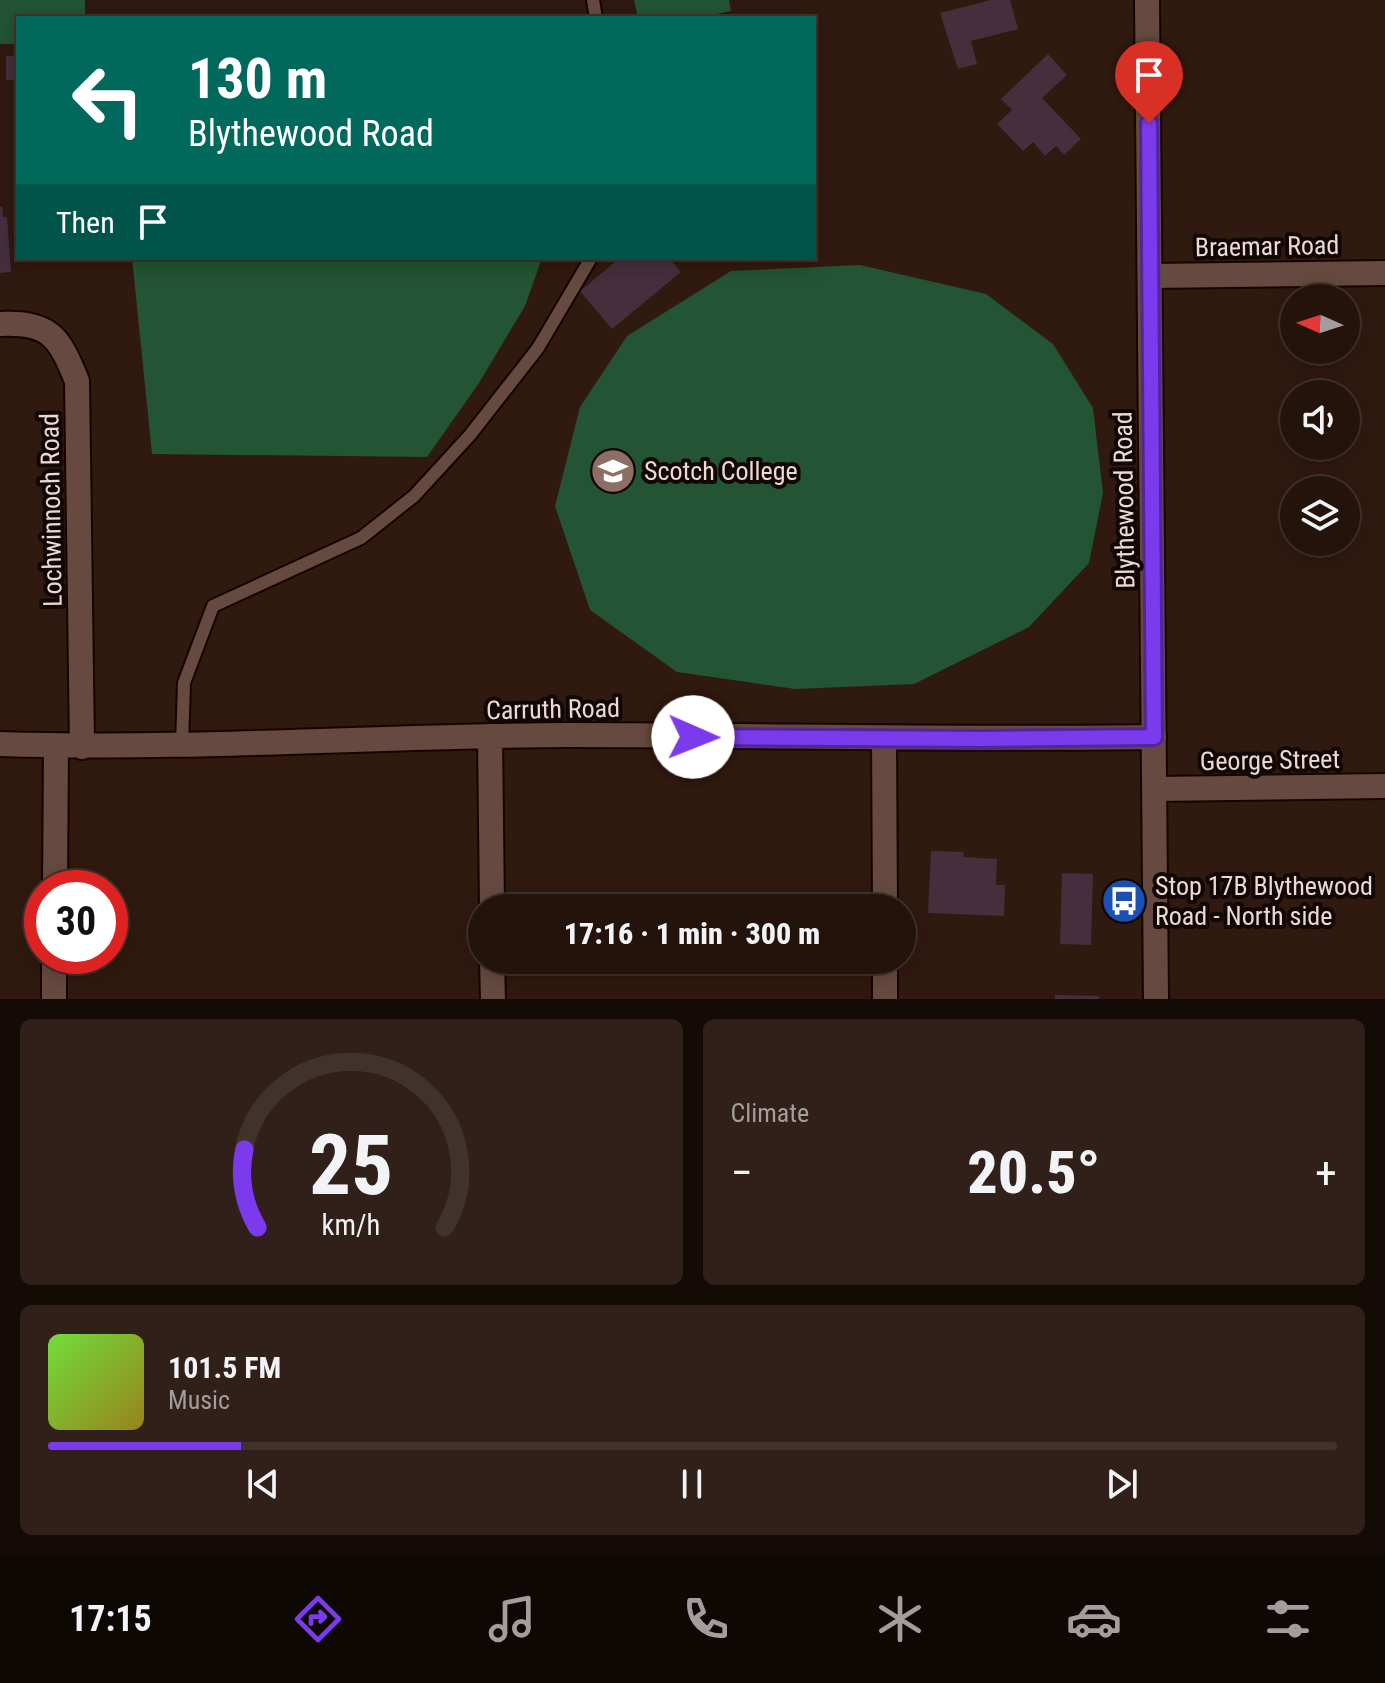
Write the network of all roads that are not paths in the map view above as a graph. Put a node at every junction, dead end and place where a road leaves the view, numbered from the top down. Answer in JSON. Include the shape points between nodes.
{"nodes":[{"id":1,"x":1147,"y":0,"type":"edge"},
{"id":2,"x":590,"y":260,"type":"edge"},
{"id":3,"x":1385,"y":273,"type":"edge"},
{"id":4,"x":1150,"y":276,"type":"junction"},
{"id":5,"x":0,"y":324,"type":"edge"},
{"id":6,"x":490,"y":737,"type":"junction"},
{"id":7,"x":1154,"y":737,"type":"junction"},
{"id":8,"x":884,"y":738,"type":"junction"},
{"id":9,"x":0,"y":744,"type":"edge"},
{"id":10,"x":182,"y":745,"type":"junction"},
{"id":11,"x":56,"y":746,"type":"junction"},
{"id":12,"x":82,"y":747,"type":"junction"},
{"id":13,"x":1385,"y":786,"type":"edge"},
{"id":14,"x":1155,"y":789,"type":"junction"},
{"id":15,"x":55,"y":870,"type":"edge"},
{"id":16,"x":492,"y":894,"type":"edge"},
{"id":17,"x":885,"y":894,"type":"edge"},
{"id":18,"x":54,"y":974,"type":"edge"},
{"id":19,"x":492,"y":974,"type":"edge"},
{"id":20,"x":885,"y":974,"type":"edge"},
{"id":21,"x":54,"y":999,"type":"edge"},
{"id":22,"x":493,"y":999,"type":"edge"},
{"id":23,"x":885,"y":999,"type":"edge"},
{"id":24,"x":1156,"y":999,"type":"edge"}],
"edges":[{"from":1,"to":4,"type":"street","name":"Blythewood Road"},
{"from":2,"to":10,"type":"lane","via":[[538,348],[414,496],[361,538],[213,606],[184,683]]},
{"from":3,"to":4,"type":"street","name":"Braemar Road"},
{"from":4,"to":7,"type":"street","name":"Blythewood Road"},
{"from":5,"to":12,"type":"street","name":"Lochwinnoch Road","via":[[49,331],[64,348],[77,381]]},
{"from":6,"to":8,"type":"street","name":"Carruth Road"},
{"from":6,"to":10,"type":"street","name":"Carruth Road"},
{"from":6,"to":16,"type":"street"},
{"from":7,"to":8,"type":"street","name":"Carruth Road"},
{"from":7,"to":14,"type":"street","name":"Blythewood Road"},
{"from":8,"to":17,"type":"street"},
{"from":9,"to":11,"type":"street","name":"Carruth Road"},
{"from":10,"to":12,"type":"street","name":"Carruth Road"},
{"from":11,"to":12,"type":"street","name":"Carruth Road"},
{"from":11,"to":15,"type":"street"},
{"from":13,"to":14,"type":"street","name":"George Street"},
{"from":14,"to":24,"type":"street","name":"Blythewood Road"},
{"from":18,"to":21,"type":"street"},
{"from":19,"to":22,"type":"street"},
{"from":20,"to":23,"type":"street"}]}
